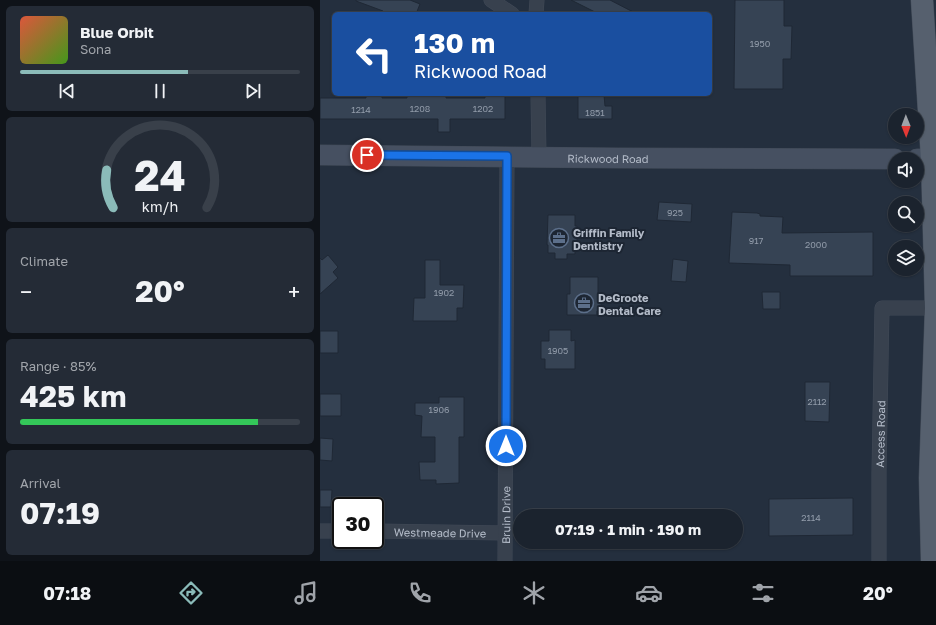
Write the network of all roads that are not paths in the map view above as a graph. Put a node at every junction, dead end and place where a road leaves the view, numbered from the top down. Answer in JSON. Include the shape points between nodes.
{"nodes":[{"id":1,"x":491,"y":0,"type":"edge"},
{"id":2,"x":537,"y":0,"type":"edge"},
{"id":3,"x":922,"y":0,"type":"edge"},
{"id":4,"x":509,"y":12,"type":"edge"},
{"id":5,"x":536,"y":12,"type":"edge"},
{"id":6,"x":538,"y":96,"type":"edge"},
{"id":7,"x":320,"y":155,"type":"edge"},
{"id":8,"x":507,"y":156,"type":"junction"},
{"id":9,"x":539,"y":157,"type":"junction"},
{"id":10,"x":888,"y":159,"type":"edge"},
{"id":11,"x":928,"y":159,"type":"edge"},
{"id":12,"x":936,"y":308,"type":"edge"},
{"id":13,"x":320,"y":530,"type":"edge"},
{"id":14,"x":332,"y":531,"type":"edge"},
{"id":15,"x":384,"y":531,"type":"edge"},
{"id":16,"x":505,"y":533,"type":"junction"},
{"id":17,"x":505,"y":561,"type":"edge"},
{"id":18,"x":879,"y":561,"type":"edge"},
{"id":19,"x":932,"y":561,"type":"edge"}],
"edges":[{"from":1,"to":4,"type":"street"},
{"from":2,"to":5,"type":"street"},
{"from":3,"to":11,"type":"main road"},
{"from":6,"to":9,"type":"street"},
{"from":7,"to":8,"type":"main road","name":"Rickwood Road"},
{"from":8,"to":9,"type":"main road","name":"Rickwood Road"},
{"from":8,"to":16,"type":"street","name":"Bruin Drive"},
{"from":9,"to":10,"type":"main road","name":"Rickwood Road"},
{"from":11,"to":12,"type":"main road"},
{"from":12,"to":18,"type":"street","name":"Access Road","via":[[882,308]]},
{"from":12,"to":19,"type":"main road","via":[[930,478]]},
{"from":13,"to":14,"type":"street"},
{"from":15,"to":16,"type":"street","name":"Westmeade Drive"},
{"from":16,"to":17,"type":"street","name":"Bruin Drive"}]}
